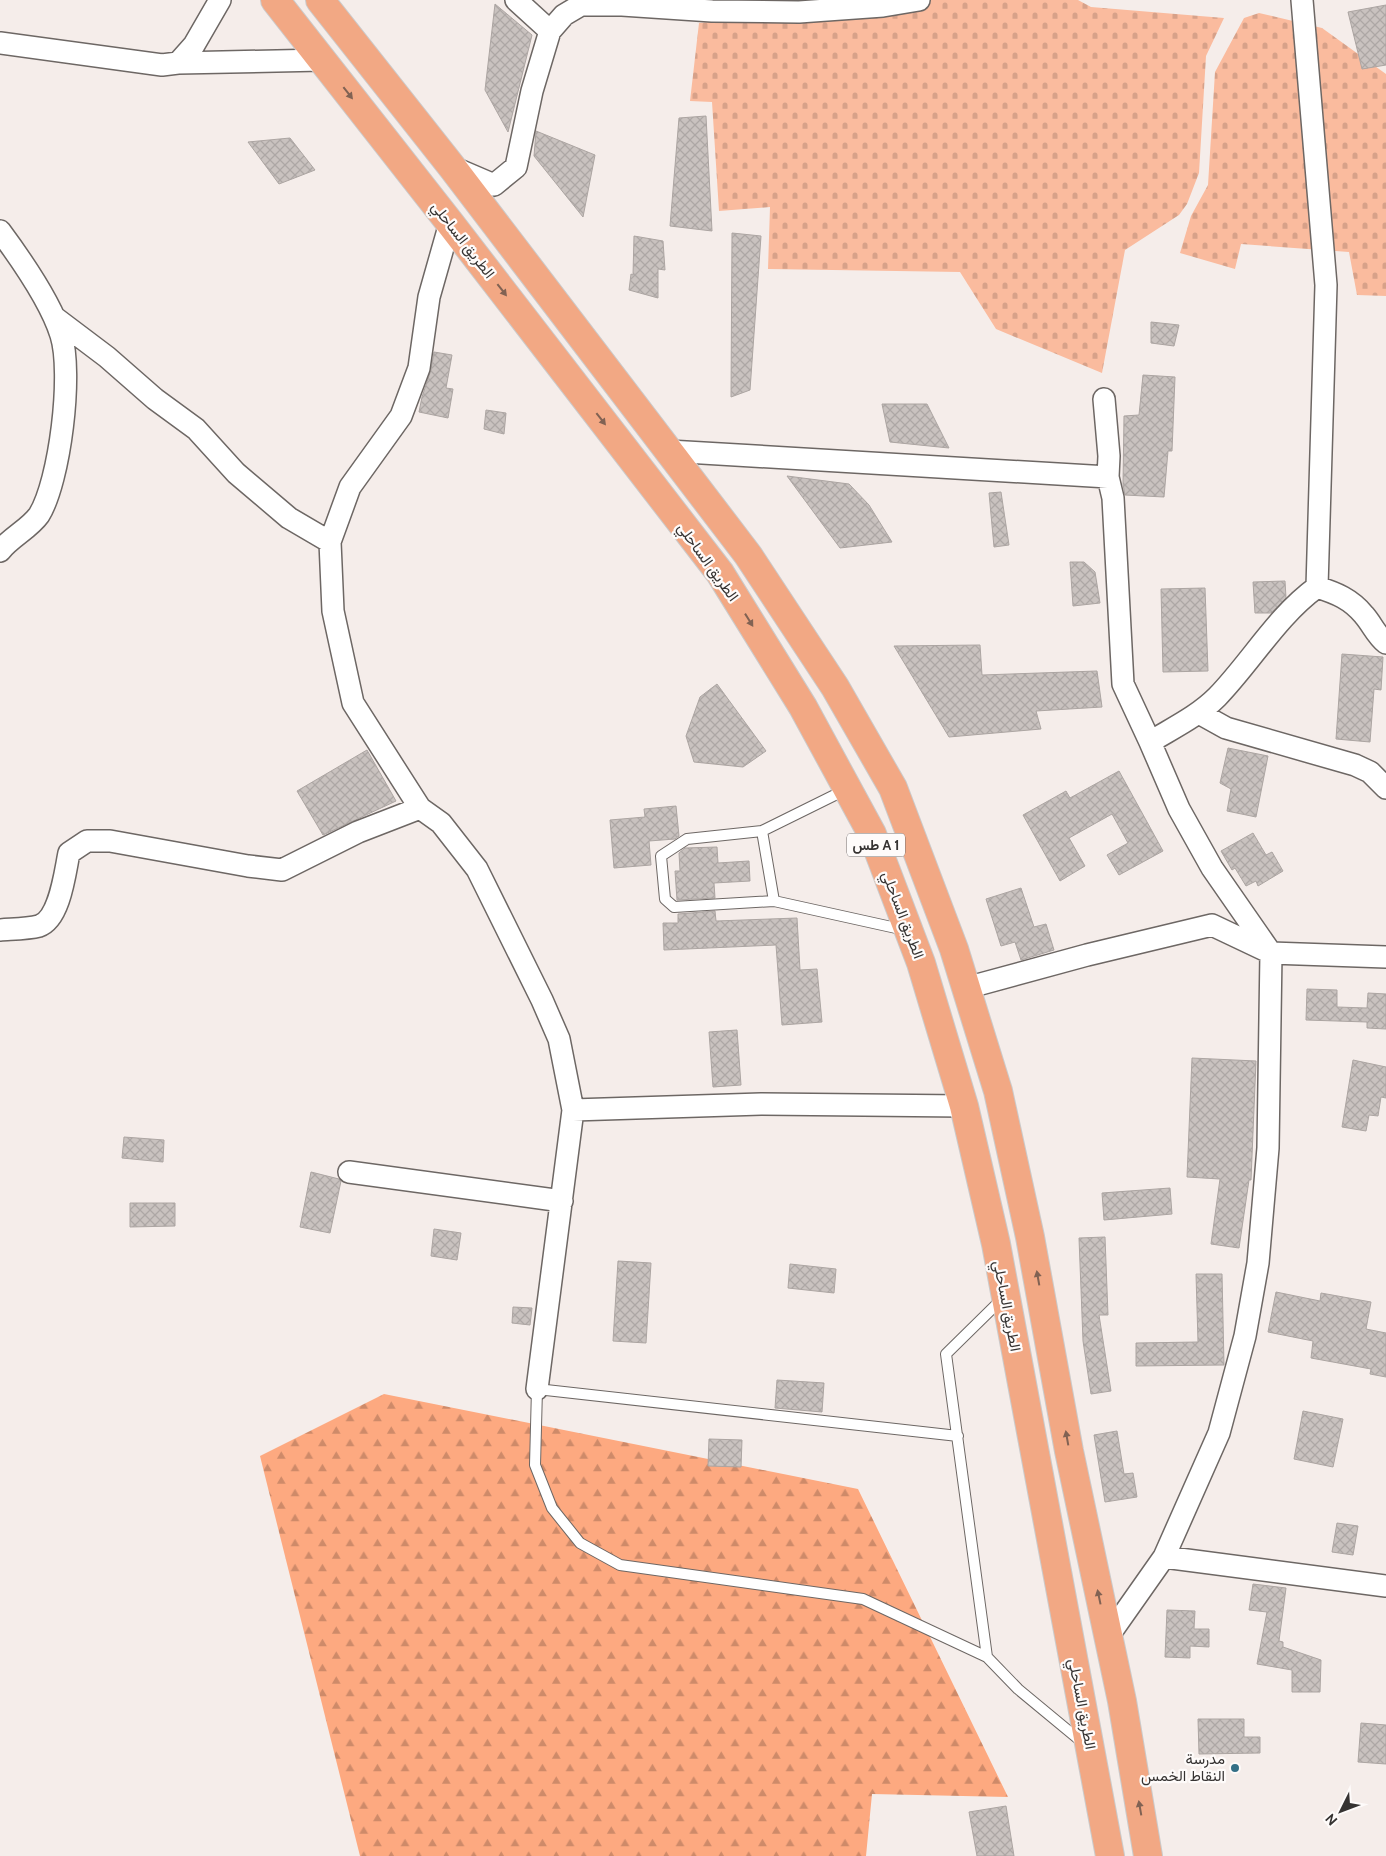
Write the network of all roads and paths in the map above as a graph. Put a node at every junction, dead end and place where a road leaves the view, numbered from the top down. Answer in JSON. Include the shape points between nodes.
{"nodes":[{"id":1,"x":220,"y":0,"type":"edge"},
{"id":2,"x":274,"y":0,"type":"edge"},
{"id":3,"x":320,"y":0,"type":"edge"},
{"id":4,"x":516,"y":0,"type":"edge"},
{"id":5,"x":919,"y":0,"type":"edge"},
{"id":6,"x":1302,"y":0,"type":"edge"},
{"id":7,"x":550,"y":31,"type":"junction"},
{"id":8,"x":0,"y":44,"type":"edge"},
{"id":9,"x":322,"y":60,"type":"junction"},
{"id":10,"x":178,"y":63,"type":"junction"},
{"id":11,"x":452,"y":167,"type":"junction"},
{"id":12,"x":450,"y":223,"type":"junction"},
{"id":13,"x":0,"y":231,"type":"edge"},
{"id":14,"x":54,"y":317,"type":"junction"},
{"id":15,"x":1104,"y":399,"type":"dead end"},
{"id":16,"x":669,"y":452,"type":"junction"},
{"id":17,"x":1108,"y":477,"type":"junction"},
{"id":18,"x":330,"y":542,"type":"junction"},
{"id":19,"x":0,"y":551,"type":"edge"},
{"id":20,"x":1317,"y":587,"type":"junction"},
{"id":21,"x":1386,"y":643,"type":"edge"},
{"id":22,"x":1199,"y":713,"type":"junction"},
{"id":23,"x":1150,"y":742,"type":"junction"},
{"id":24,"x":1386,"y":788,"type":"edge"},
{"id":25,"x":847,"y":789,"type":"junction"},
{"id":26,"x":420,"y":808,"type":"junction"},
{"id":27,"x":762,"y":831,"type":"junction"},
{"id":28,"x":774,"y":901,"type":"junction"},
{"id":29,"x":0,"y":930,"type":"edge"},
{"id":30,"x":909,"y":931,"type":"junction"},
{"id":31,"x":1271,"y":953,"type":"junction"},
{"id":32,"x":1386,"y":957,"type":"edge"},
{"id":33,"x":966,"y":988,"type":"junction"},
{"id":34,"x":964,"y":1106,"type":"junction"},
{"id":35,"x":573,"y":1110,"type":"junction"},
{"id":36,"x":349,"y":1172,"type":"dead end"},
{"id":37,"x":562,"y":1201,"type":"junction"},
{"id":38,"x":1006,"y":1295,"type":"junction"},
{"id":39,"x":537,"y":1389,"type":"junction"},
{"id":40,"x":958,"y":1436,"type":"junction"},
{"id":41,"x":1164,"y":1558,"type":"junction"},
{"id":42,"x":1386,"y":1586,"type":"edge"},
{"id":43,"x":1107,"y":1638,"type":"junction"},
{"id":44,"x":987,"y":1657,"type":"junction"},
{"id":45,"x":1091,"y":1749,"type":"junction"},
{"id":46,"x":1110,"y":1856,"type":"edge"},
{"id":47,"x":1148,"y":1856,"type":"edge"}],
"edges":[{"from":1,"to":10,"type":"street","via":[[194,46]]},
{"from":2,"to":9,"type":"highway","name":"الطريق الساحلي","number":"طس A 1"},
{"from":3,"to":11,"type":"highway","number":"طس A 1"},
{"from":4,"to":7,"type":"street"},
{"from":5,"to":7,"type":"street","via":[[799,12],[581,5],[564,15]]},
{"from":6,"to":20,"type":"street","via":[[1326,285]]},
{"from":7,"to":11,"type":"street","via":[[532,91],[516,167],[494,185]]},
{"from":8,"to":10,"type":"street","via":[[162,65]]},
{"from":9,"to":10,"type":"street"},
{"from":9,"to":12,"type":"highway","name":"الطريق الساحلي","number":"طس A 1","one_way":true},
{"from":11,"to":16,"type":"highway","number":"طس A 1"},
{"from":12,"to":18,"type":"street","via":[[429,297],[419,368],[401,416],[350,487]]},
{"from":12,"to":25,"type":"highway","name":"الطريق الساحلي","number":"طس A 1","one_way":true,"via":[[720,573],[802,707]]},
{"from":13,"to":14,"type":"street"},
{"from":14,"to":18,"type":"street","via":[[196,429],[236,472],[289,518]]},
{"from":14,"to":19,"type":"street","via":[[62,337],[65,379],[62,433],[56,463],[39,515]]},
{"from":15,"to":17,"type":"street"},
{"from":16,"to":17,"type":"street"},
{"from":16,"to":33,"type":"highway","number":"طس A 1","via":[[754,564],[835,687],[893,788]]},
{"from":17,"to":23,"type":"street","via":[[1113,498],[1123,684]]},
{"from":18,"to":26,"type":"street","via":[[333,611],[353,704]]},
{"from":20,"to":21,"type":"street","via":[[1342,594],[1364,614]]},
{"from":20,"to":22,"type":"street","via":[[1302,598],[1216,698]]},
{"from":22,"to":23,"type":"street"},
{"from":22,"to":24,"type":"street","via":[[1226,728],[1355,765],[1370,772]]},
{"from":23,"to":31,"type":"street","via":[[1179,809],[1208,860]]},
{"from":25,"to":27,"type":"lane"},
{"from":25,"to":30,"type":"highway","name":"الطريق الساحلي","number":"طس A 1","via":[[872,834]]},
{"from":26,"to":29,"type":"street","via":[[358,832],[282,870],[129,844],[87,841],[68,853],[62,886],[49,920],[39,926]]},
{"from":26,"to":35,"type":"street","via":[[442,823],[476,870],[542,1000],[559,1039]]},
{"from":27,"to":28,"type":"lane"},
{"from":27,"to":28,"type":"lane","via":[[687,839],[661,856],[665,899],[674,907]]},
{"from":28,"to":30,"type":"lane"},
{"from":30,"to":34,"type":"highway","name":"الطريق الساحلي","number":"طس A 1"},
{"from":31,"to":32,"type":"street"},
{"from":31,"to":33,"type":"street","via":[[1212,925]]},
{"from":31,"to":41,"type":"street","via":[[1268,1148],[1258,1263],[1245,1336],[1219,1433]]},
{"from":43,"to":33,"type":"highway","number":"طس A 1","one_way":true,"via":[[1030,1237],[998,1091]]},
{"from":34,"to":35,"type":"street","via":[[761,1104]]},
{"from":34,"to":38,"type":"highway","name":"الطريق الساحلي","number":"طس A 1"},
{"from":35,"to":37,"type":"street"},
{"from":36,"to":37,"type":"street"},
{"from":37,"to":39,"type":"street"},
{"from":38,"to":40,"type":"lane","via":[[946,1354]]},
{"from":38,"to":45,"type":"highway","name":"الطريق الساحلي","number":"طس A 1"},
{"from":39,"to":40,"type":"lane"},
{"from":39,"to":44,"type":"lane","via":[[535,1464],[552,1508],[580,1543],[620,1565],[863,1599]]},
{"from":40,"to":44,"type":"lane"},
{"from":41,"to":42,"type":"street"},
{"from":41,"to":43,"type":"street"},
{"from":47,"to":43,"type":"highway","number":"طس A 1","one_way":true,"via":[[1122,1702]]},
{"from":44,"to":45,"type":"lane","via":[[1018,1688]]},
{"from":45,"to":46,"type":"highway","name":"الطريق الساحلي","number":"طس A 1"}]}
